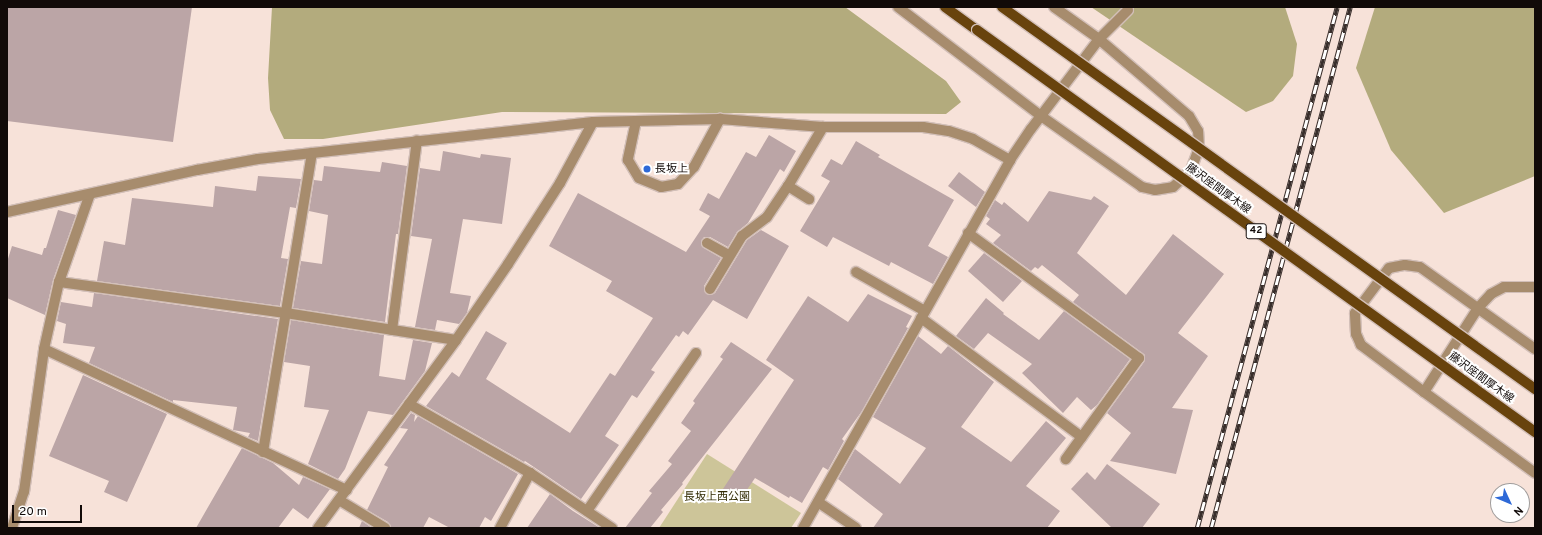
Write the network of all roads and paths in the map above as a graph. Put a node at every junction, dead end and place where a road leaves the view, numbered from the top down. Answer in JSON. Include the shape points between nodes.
{"nodes":[{"id":1,"x":898,"y":7,"type":"edge"},
{"id":2,"x":946,"y":7,"type":"edge"},
{"id":3,"x":1002,"y":7,"type":"edge"},
{"id":4,"x":1054,"y":7,"type":"edge"},
{"id":5,"x":1128,"y":10,"type":"dead end"},
{"id":6,"x":1099,"y":39,"type":"junction"},
{"id":7,"x":1041,"y":116,"type":"junction"},
{"id":8,"x":720,"y":119,"type":"junction"},
{"id":9,"x":636,"y":121,"type":"junction"},
{"id":10,"x":594,"y":122,"type":"junction"},
{"id":11,"x":823,"y":127,"type":"junction"},
{"id":12,"x":417,"y":142,"type":"junction"},
{"id":13,"x":312,"y":153,"type":"junction"},
{"id":14,"x":1010,"y":160,"type":"junction"},
{"id":15,"x":788,"y":186,"type":"junction"},
{"id":16,"x":90,"y":194,"type":"junction"},
{"id":17,"x":809,"y":199,"type":"dead end"},
{"id":18,"x":7,"y":212,"type":"edge"},
{"id":19,"x":968,"y":233,"type":"junction"},
{"id":20,"x":707,"y":243,"type":"dead end"},
{"id":21,"x":729,"y":255,"type":"junction"},
{"id":22,"x":856,"y":272,"type":"dead end"},
{"id":23,"x":59,"y":282,"type":"junction"},
{"id":24,"x":1535,"y":287,"type":"edge"},
{"id":25,"x":710,"y":289,"type":"dead end"},
{"id":26,"x":1478,"y":308,"type":"junction"},
{"id":27,"x":286,"y":313,"type":"junction"},
{"id":28,"x":923,"y":315,"type":"junction"},
{"id":29,"x":392,"y":330,"type":"junction"},
{"id":30,"x":456,"y":340,"type":"junction"},
{"id":31,"x":44,"y":349,"type":"junction"},
{"id":32,"x":1535,"y":349,"type":"edge"},
{"id":33,"x":696,"y":353,"type":"dead end"},
{"id":34,"x":1535,"y":389,"type":"edge"},
{"id":35,"x":1424,"y":392,"type":"junction"},
{"id":36,"x":409,"y":404,"type":"junction"},
{"id":37,"x":1535,"y":432,"type":"edge"},
{"id":38,"x":1082,"y":437,"type":"junction"},
{"id":39,"x":263,"y":452,"type":"junction"},
{"id":40,"x":1066,"y":460,"type":"dead end"},
{"id":41,"x":530,"y":473,"type":"junction"},
{"id":42,"x":1535,"y":473,"type":"edge"},
{"id":43,"x":347,"y":490,"type":"junction"},
{"id":44,"x":339,"y":500,"type":"junction"},
{"id":45,"x":818,"y":502,"type":"junction"},
{"id":46,"x":586,"y":511,"type":"junction"},
{"id":47,"x":12,"y":528,"type":"edge"},
{"id":48,"x":318,"y":528,"type":"edge"},
{"id":49,"x":385,"y":528,"type":"edge"},
{"id":50,"x":500,"y":528,"type":"edge"},
{"id":51,"x":612,"y":528,"type":"edge"},
{"id":52,"x":803,"y":528,"type":"edge"},
{"id":53,"x":856,"y":528,"type":"edge"}],
"edges":[{"from":1,"to":7,"type":"street"},
{"from":2,"to":37,"type":"main road","name":"藤沢座間厚木線","number":"42","bridge":true},
{"from":3,"to":34,"type":"main road","name":"藤沢座間厚木線","bridge":true},
{"from":4,"to":6,"type":"street"},
{"from":5,"to":6,"type":"street"},
{"from":6,"to":7,"type":"street"},
{"from":6,"to":7,"type":"street","via":[[1189,116],[1198,131],[1199,148],[1192,170],[1173,187],[1155,190],[1142,187]]},
{"from":7,"to":14,"type":"street"},
{"from":8,"to":9,"type":"street"},
{"from":8,"to":9,"type":"street","via":[[694,167],[678,184],[661,187],[639,178],[628,160]]},
{"from":8,"to":11,"type":"street"},
{"from":9,"to":10,"type":"street"},
{"from":10,"to":12,"type":"street"},
{"from":10,"to":30,"type":"street","via":[[560,183]]},
{"from":11,"to":14,"type":"street","via":[[923,127],[948,131],[972,139]]},
{"from":11,"to":15,"type":"street"},
{"from":12,"to":13,"type":"street"},
{"from":12,"to":29,"type":"street"},
{"from":13,"to":16,"type":"street","via":[[197,170]]},
{"from":13,"to":27,"type":"street"},
{"from":14,"to":19,"type":"street"},
{"from":15,"to":17,"type":"street"},
{"from":15,"to":21,"type":"street","via":[[767,217],[742,236]]},
{"from":16,"to":18,"type":"street"},
{"from":16,"to":23,"type":"street"},
{"from":19,"to":28,"type":"street"},
{"from":19,"to":38,"type":"street","via":[[1139,358]]},
{"from":20,"to":21,"type":"street"},
{"from":21,"to":25,"type":"street"},
{"from":22,"to":28,"type":"street"},
{"from":23,"to":27,"type":"street"},
{"from":23,"to":31,"type":"street"},
{"from":24,"to":26,"type":"street","via":[[1504,287],[1491,294]]},
{"from":26,"to":32,"type":"street"},
{"from":26,"to":35,"type":"street"},
{"from":26,"to":35,"type":"street","via":[[1420,267],[1405,265],[1389,268],[1355,313],[1356,334],[1361,345]]},
{"from":27,"to":29,"type":"street"},
{"from":27,"to":39,"type":"street"},
{"from":28,"to":38,"type":"street"},
{"from":28,"to":45,"type":"street"},
{"from":29,"to":30,"type":"street"},
{"from":30,"to":36,"type":"street"},
{"from":31,"to":39,"type":"street"},
{"from":31,"to":47,"type":"street","via":[[24,492]]},
{"from":33,"to":46,"type":"street"},
{"from":35,"to":42,"type":"street"},
{"from":36,"to":41,"type":"street"},
{"from":36,"to":43,"type":"street"},
{"from":38,"to":40,"type":"street"},
{"from":39,"to":43,"type":"street"},
{"from":41,"to":46,"type":"street"},
{"from":41,"to":50,"type":"street"},
{"from":43,"to":44,"type":"street"},
{"from":44,"to":48,"type":"street"},
{"from":44,"to":49,"type":"street"},
{"from":45,"to":52,"type":"street"},
{"from":45,"to":53,"type":"street"},
{"from":46,"to":51,"type":"street"}]}
